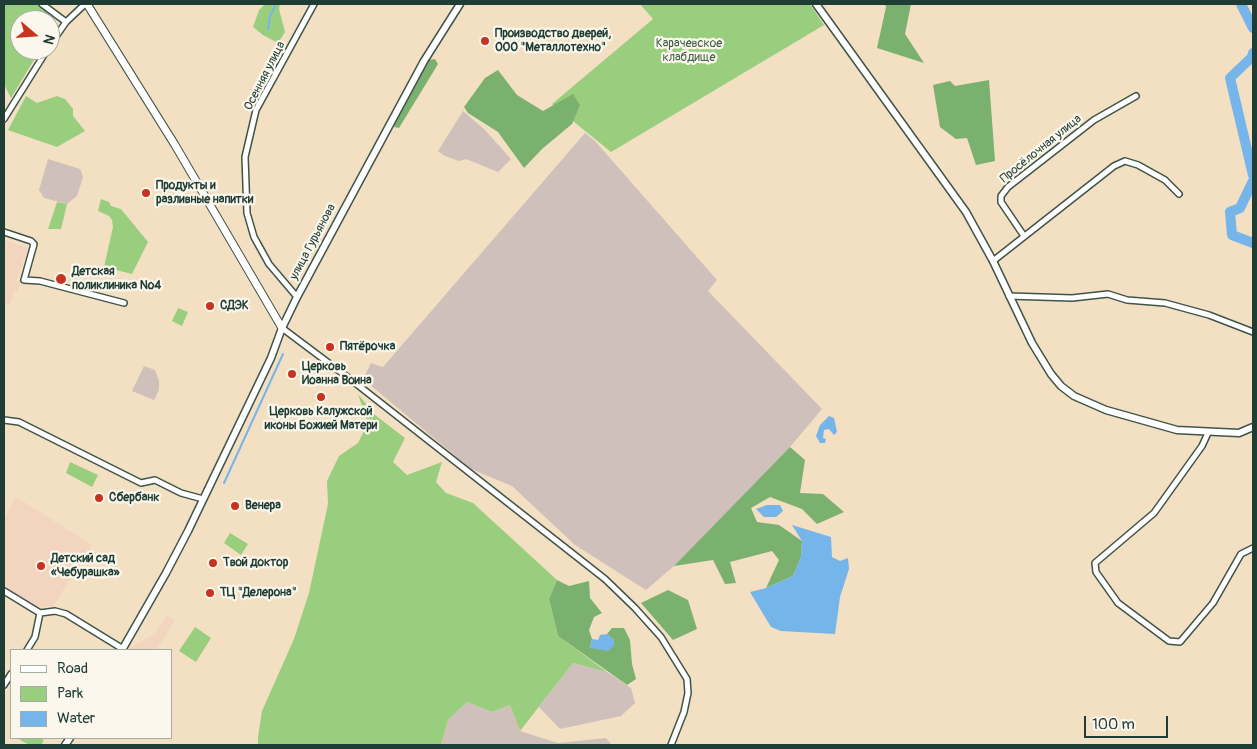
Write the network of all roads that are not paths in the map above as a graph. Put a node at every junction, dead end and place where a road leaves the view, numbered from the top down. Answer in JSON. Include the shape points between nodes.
{"nodes":[{"id":1,"x":42,"y":4,"type":"edge"},
{"id":2,"x":86,"y":4,"type":"edge"},
{"id":3,"x":314,"y":4,"type":"edge"},
{"id":4,"x":460,"y":4,"type":"edge"},
{"id":5,"x":816,"y":4,"type":"edge"},
{"id":6,"x":66,"y":22,"type":"junction"},
{"id":7,"x":60,"y":31,"type":"edge"},
{"id":8,"x":41,"y":60,"type":"edge"},
{"id":9,"x":1136,"y":96,"type":"dead end"},
{"id":10,"x":4,"y":119,"type":"edge"},
{"id":11,"x":1179,"y":194,"type":"dead end"},
{"id":12,"x":4,"y":232,"type":"edge"},
{"id":13,"x":1024,"y":236,"type":"junction"},
{"id":14,"x":993,"y":261,"type":"junction"},
{"id":15,"x":1009,"y":296,"type":"junction"},
{"id":16,"x":297,"y":297,"type":"junction"},
{"id":17,"x":124,"y":303,"type":"dead end"},
{"id":18,"x":282,"y":328,"type":"junction"},
{"id":19,"x":1253,"y":332,"type":"edge"},
{"id":20,"x":4,"y":420,"type":"edge"},
{"id":21,"x":1253,"y":427,"type":"edge"},
{"id":22,"x":1208,"y":433,"type":"junction"},
{"id":23,"x":203,"y":499,"type":"junction"},
{"id":24,"x":1253,"y":548,"type":"edge"},
{"id":25,"x":4,"y":591,"type":"edge"},
{"id":26,"x":40,"y":613,"type":"junction"},
{"id":27,"x":28,"y":649,"type":"edge"},
{"id":28,"x":120,"y":649,"type":"edge"},
{"id":29,"x":123,"y":649,"type":"edge"},
{"id":30,"x":671,"y":745,"type":"edge"}],
"edges":[{"from":1,"to":6,"type":"street"},
{"from":2,"to":6,"type":"street"},
{"from":2,"to":18,"type":"main road","via":[[175,145]]},
{"from":3,"to":16,"type":"street","name":"Осенняя улица","via":[[256,110],[245,157],[247,213],[254,237],[269,264]]},
{"from":4,"to":16,"type":"street","name":"улица Гурьянова","via":[[424,61]]},
{"from":5,"to":14,"type":"street","via":[[966,212]]},
{"from":6,"to":7,"type":"street"},
{"from":8,"to":10,"type":"street"},
{"from":9,"to":13,"type":"street","name":"Просёлочная улица","via":[[1094,120],[1008,187],[1001,196],[1001,202]]},
{"from":11,"to":13,"type":"street","via":[[1165,180],[1125,161],[1114,166]]},
{"from":12,"to":17,"type":"street","via":[[34,244],[24,280],[40,281]]},
{"from":13,"to":14,"type":"street"},
{"from":14,"to":15,"type":"street"},
{"from":15,"to":19,"type":"street","via":[[1072,298],[1108,294],[1127,300],[1165,303]]},
{"from":15,"to":22,"type":"street","via":[[1050,374],[1074,396],[1132,419],[1177,430]]},
{"from":16,"to":18,"type":"street","name":"улица Гурьянова"},
{"from":18,"to":23,"type":"street","name":"улица Гурьянова","via":[[272,358]]},
{"from":18,"to":30,"type":"street","via":[[605,579],[635,608],[661,637],[687,679],[684,712]]},
{"from":20,"to":23,"type":"street","via":[[20,422],[141,483],[155,480],[181,493]]},
{"from":21,"to":22,"type":"street","via":[[1239,433]]},
{"from":22,"to":24,"type":"street","via":[[1154,513],[1095,563],[1096,572],[1118,603],[1169,640],[1180,642],[1213,603],[1241,554]]},
{"from":23,"to":29,"type":"street","name":"улица Гурьянова"},
{"from":25,"to":26,"type":"street"},
{"from":26,"to":27,"type":"street","via":[[35,637]]},
{"from":26,"to":28,"type":"street","via":[[56,611],[66,614]]}]}
